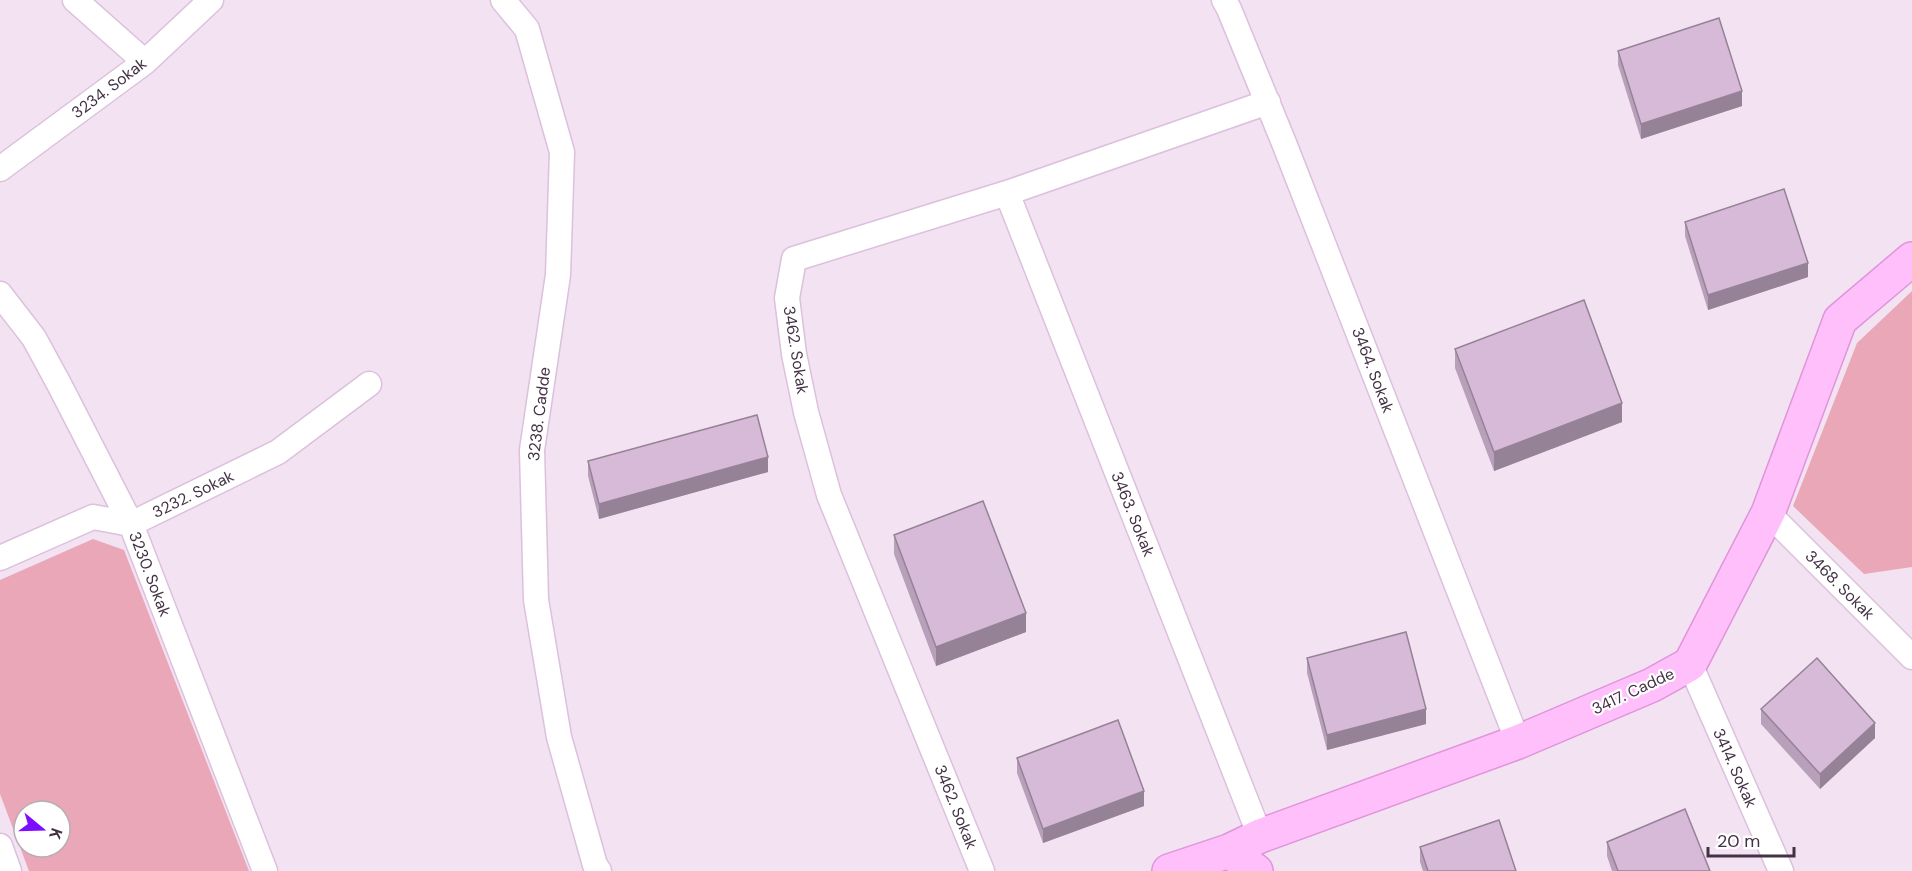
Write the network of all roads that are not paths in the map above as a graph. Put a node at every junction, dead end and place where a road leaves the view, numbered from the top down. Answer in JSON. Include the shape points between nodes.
{"nodes":[{"id":1,"x":75,"y":0,"type":"edge"},
{"id":2,"x":211,"y":0,"type":"edge"},
{"id":3,"x":503,"y":0,"type":"edge"},
{"id":4,"x":1224,"y":0,"type":"edge"},
{"id":5,"x":145,"y":62,"type":"junction"},
{"id":6,"x":1268,"y":102,"type":"junction"},
{"id":7,"x":0,"y":169,"type":"edge"},
{"id":8,"x":1006,"y":193,"type":"junction"},
{"id":9,"x":1912,"y":259,"type":"edge"},
{"id":10,"x":0,"y":294,"type":"edge"},
{"id":11,"x":369,"y":384,"type":"dead end"},
{"id":12,"x":1768,"y":513,"type":"junction"},
{"id":13,"x":131,"y":524,"type":"junction"},
{"id":14,"x":0,"y":558,"type":"edge"},
{"id":15,"x":1912,"y":657,"type":"edge"},
{"id":16,"x":1690,"y":664,"type":"junction"},
{"id":17,"x":1518,"y":742,"type":"junction"},
{"id":18,"x":1260,"y":836,"type":"junction"},
{"id":19,"x":0,"y":846,"type":"edge"},
{"id":20,"x":1229,"y":851,"type":"junction"},
{"id":21,"x":9,"y":871,"type":"edge"},
{"id":22,"x":265,"y":871,"type":"edge"},
{"id":23,"x":599,"y":871,"type":"edge"},
{"id":24,"x":982,"y":871,"type":"edge"},
{"id":25,"x":1169,"y":871,"type":"edge"},
{"id":26,"x":1256,"y":871,"type":"edge"},
{"id":27,"x":1780,"y":871,"type":"edge"}],
"edges":[{"from":1,"to":5,"type":"street"},
{"from":2,"to":5,"type":"street","name":"3234. Sokak"},
{"from":3,"to":23,"type":"street","name":"3238. Cadde","via":[[526,29],[562,152],[558,275],[531,450],[537,600],[559,737]]},
{"from":4,"to":6,"type":"street","name":"3464. Sokak"},
{"from":5,"to":7,"type":"street","name":"3234. Sokak"},
{"from":6,"to":8,"type":"street","name":"3462. Sokak"},
{"from":6,"to":17,"type":"street","name":"3464. Sokak"},
{"from":8,"to":18,"type":"street","name":"3463. Sokak"},
{"from":8,"to":24,"type":"street","name":"3462. Sokak","via":[[794,259],[787,298],[806,412],[830,495]]},
{"from":9,"to":12,"type":"street","name":"3417. Cadde","via":[[1840,320]]},
{"from":10,"to":13,"type":"street","name":"3230. Sokak","via":[[34,338]]},
{"from":11,"to":13,"type":"street","name":"3232. Sokak","via":[[278,452]]},
{"from":12,"to":15,"type":"street","name":"3468. Sokak"},
{"from":12,"to":16,"type":"street","name":"3417. Cadde"},
{"from":13,"to":14,"type":"street","via":[[93,518]]},
{"from":13,"to":22,"type":"street","name":"3230. Sokak"},
{"from":16,"to":17,"type":"street","name":"3417. Cadde","via":[[1652,685]]},
{"from":16,"to":27,"type":"street","name":"3414. Sokak"},
{"from":17,"to":18,"type":"street","name":"3417. Cadde"},
{"from":18,"to":20,"type":"street","name":"3417. Cadde"},
{"from":19,"to":21,"type":"street"},
{"from":20,"to":25,"type":"street","name":"3417. Cadde"},
{"from":20,"to":26,"type":"street"}]}
